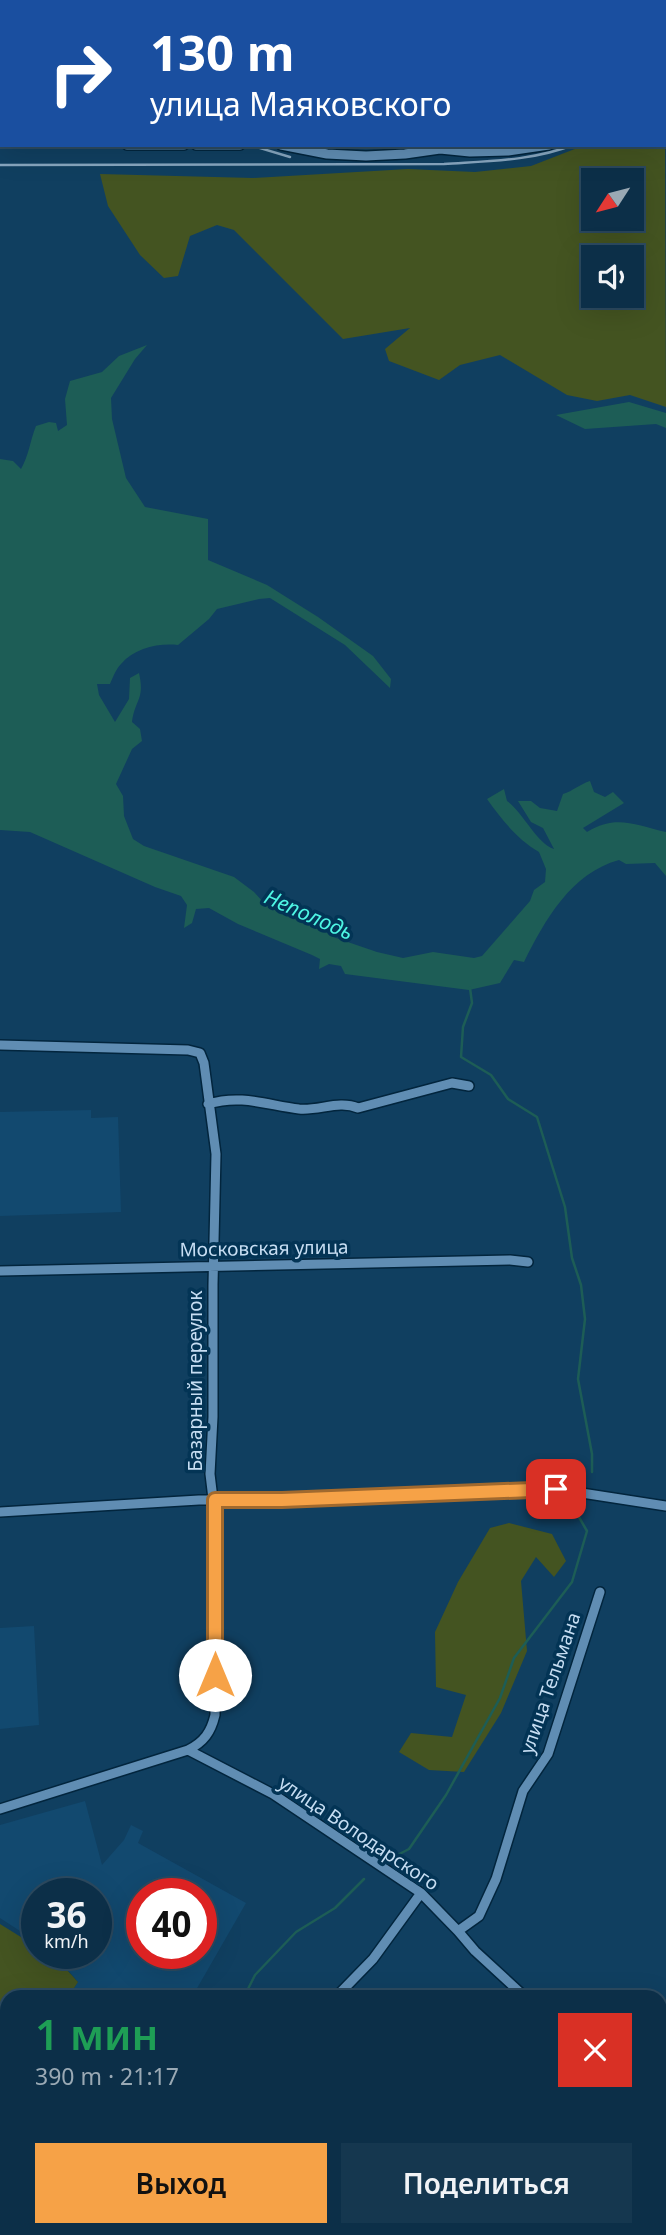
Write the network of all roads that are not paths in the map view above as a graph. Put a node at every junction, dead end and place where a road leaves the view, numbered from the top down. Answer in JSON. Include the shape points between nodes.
{"nodes":[{"id":1,"x":291,"y":147,"type":"edge"},
{"id":2,"x":535,"y":147,"type":"edge"},
{"id":3,"x":0,"y":1045,"type":"edge"},
{"id":4,"x":469,"y":1086,"type":"dead end"},
{"id":5,"x":208,"y":1104,"type":"junction"},
{"id":6,"x":528,"y":1262,"type":"dead end"},
{"id":7,"x":214,"y":1267,"type":"junction"},
{"id":8,"x":0,"y":1271,"type":"edge"},
{"id":9,"x":215,"y":1500,"type":"junction"},
{"id":10,"x":666,"y":1506,"type":"edge"},
{"id":11,"x":0,"y":1512,"type":"edge"},
{"id":12,"x":600,"y":1592,"type":"dead end"},
{"id":13,"x":188,"y":1750,"type":"junction"},
{"id":14,"x":0,"y":1809,"type":"edge"},
{"id":15,"x":421,"y":1893,"type":"junction"},
{"id":16,"x":458,"y":1931,"type":"junction"},
{"id":17,"x":343,"y":1990,"type":"edge"},
{"id":18,"x":517,"y":1990,"type":"edge"}],
"edges":[{"from":1,"to":2,"type":"street","via":[[366,156]]},
{"from":3,"to":5,"type":"street","name":"Базарный переулок","via":[[188,1050],[200,1054],[204,1063]]},
{"from":4,"to":5,"type":"street","via":[[452,1083],[358,1108],[327,1105],[302,1110],[225,1099]]},
{"from":5,"to":7,"type":"street","name":"Базарный переулок","via":[[216,1154]]},
{"from":6,"to":7,"type":"street","name":"Московская улица"},
{"from":7,"to":8,"type":"street","name":"Московская улица"},
{"from":7,"to":9,"type":"street","name":"Базарный переулок","via":[[210,1474]]},
{"from":9,"to":10,"type":"street","via":[[556,1489]]},
{"from":9,"to":11,"type":"street"},
{"from":9,"to":13,"type":"street","via":[[215,1715],[206,1737]]},
{"from":12,"to":16,"type":"street","name":"улица Тельмана","via":[[548,1754],[523,1791],[496,1879],[479,1916]]},
{"from":13,"to":14,"type":"street"},
{"from":13,"to":15,"type":"street","name":"улица Володарского","via":[[273,1794]]},
{"from":15,"to":16,"type":"street","name":"улица Володарского"},
{"from":15,"to":17,"type":"street","via":[[373,1959]]},
{"from":16,"to":18,"type":"street","name":"улица Володарского"}]}
